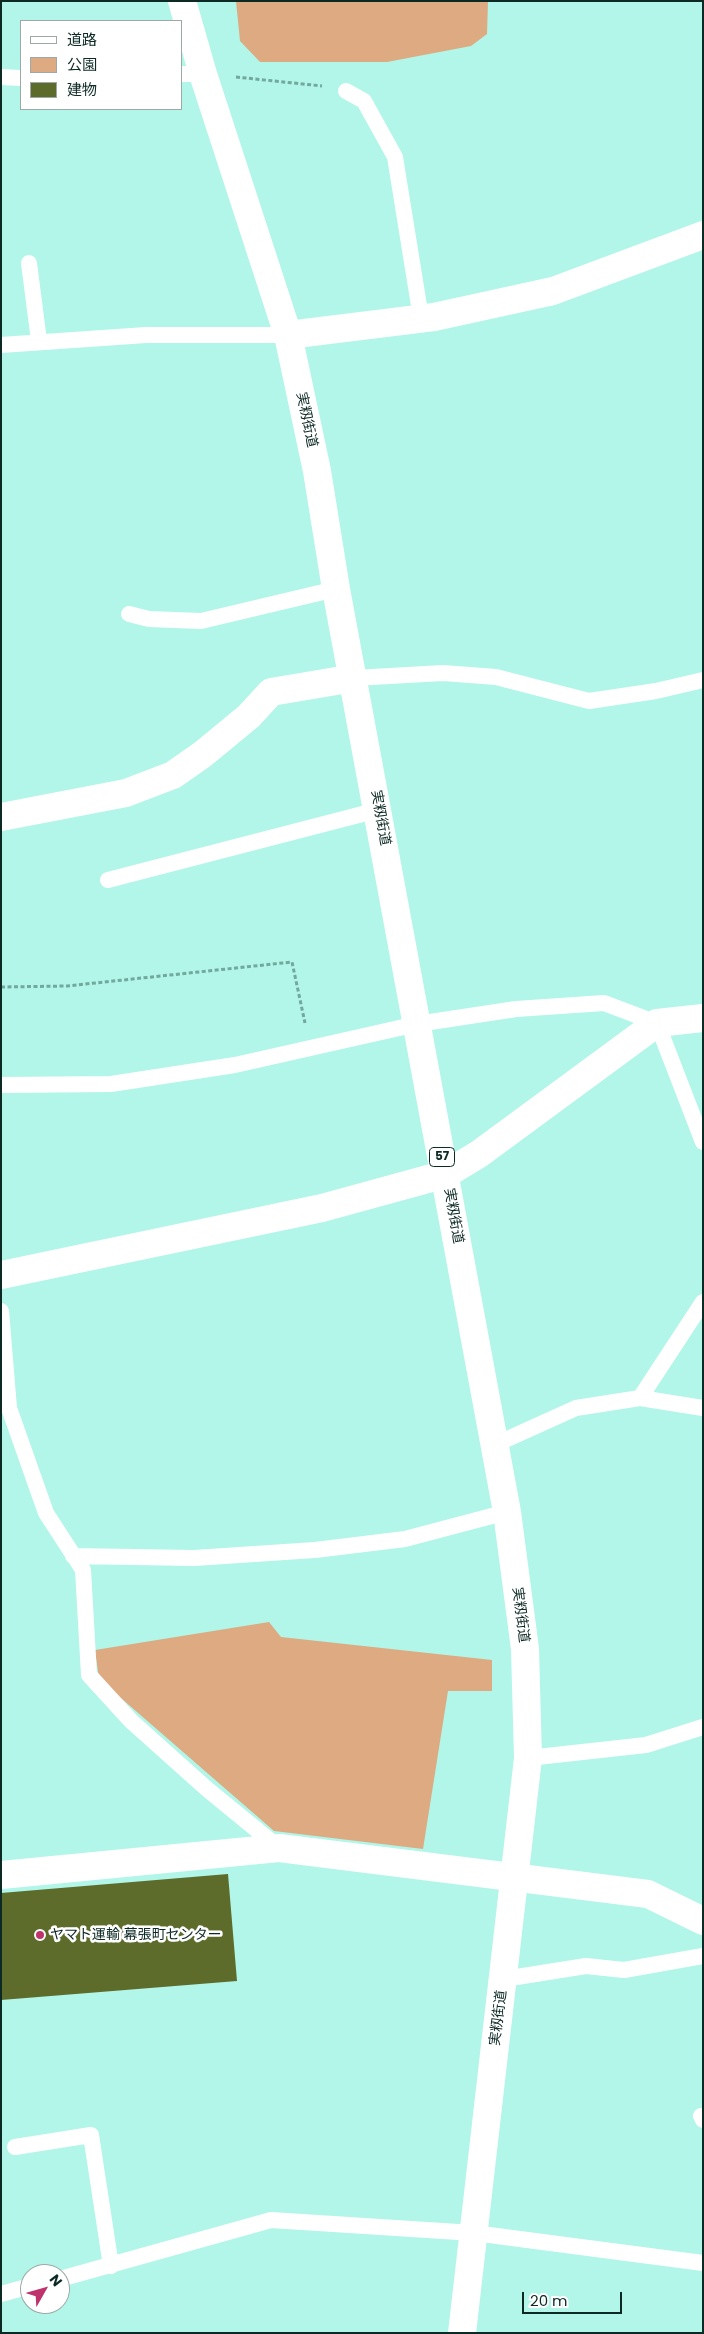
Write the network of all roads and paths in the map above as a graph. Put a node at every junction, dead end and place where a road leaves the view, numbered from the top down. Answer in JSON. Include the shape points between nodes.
{"nodes":[{"id":1,"x":182,"y":1,"type":"edge"},
{"id":2,"x":192,"y":74,"type":"edge"},
{"id":3,"x":1,"y":77,"type":"edge"},
{"id":4,"x":20,"y":78,"type":"edge"},
{"id":5,"x":346,"y":90,"type":"joint"},
{"id":6,"x":703,"y":235,"type":"edge"},
{"id":7,"x":29,"y":263,"type":"dead end"},
{"id":8,"x":420,"y":318,"type":"junction"},
{"id":9,"x":288,"y":335,"type":"junction"},
{"id":10,"x":39,"y":341,"type":"junction"},
{"id":11,"x":1,"y":345,"type":"edge"},
{"id":12,"x":336,"y":589,"type":"junction"},
{"id":13,"x":129,"y":614,"type":"dead end"},
{"id":14,"x":354,"y":678,"type":"junction"},
{"id":15,"x":703,"y":680,"type":"edge"},
{"id":16,"x":378,"y":810,"type":"junction"},
{"id":17,"x":1,"y":817,"type":"edge"},
{"id":18,"x":108,"y":880,"type":"dead end"},
{"id":19,"x":1,"y":987,"type":"edge"},
{"id":20,"x":703,"y":1018,"type":"edge"},
{"id":21,"x":657,"y":1023,"type":"junction"},
{"id":22,"x":417,"y":1024,"type":"junction"},
{"id":23,"x":310,"y":1048,"type":"junction"},
{"id":24,"x":1,"y":1085,"type":"edge"},
{"id":25,"x":703,"y":1142,"type":"edge"},
{"id":26,"x":446,"y":1174,"type":"junction"},
{"id":27,"x":1,"y":1275,"type":"edge"},
{"id":28,"x":703,"y":1302,"type":"edge"},
{"id":29,"x":1,"y":1312,"type":"edge"},
{"id":30,"x":640,"y":1398,"type":"junction"},
{"id":31,"x":703,"y":1408,"type":"edge"},
{"id":32,"x":494,"y":1445,"type":"junction"},
{"id":33,"x":507,"y":1512,"type":"junction"},
{"id":34,"x":73,"y":1556,"type":"junction"},
{"id":35,"x":703,"y":1727,"type":"edge"},
{"id":36,"x":528,"y":1758,"type":"junction"},
{"id":37,"x":279,"y":1848,"type":"junction"},
{"id":38,"x":1,"y":1874,"type":"edge"},
{"id":39,"x":516,"y":1877,"type":"junction"},
{"id":40,"x":703,"y":1921,"type":"edge"},
{"id":41,"x":703,"y":1956,"type":"edge"},
{"id":42,"x":504,"y":1979,"type":"junction"},
{"id":43,"x":15,"y":2147,"type":"dead end"},
{"id":44,"x":474,"y":2232,"type":"junction"},
{"id":45,"x":703,"y":2263,"type":"edge"},
{"id":46,"x":110,"y":2266,"type":"junction"},
{"id":47,"x":70,"y":2276,"type":"edge"},
{"id":48,"x":20,"y":2289,"type":"edge"},
{"id":49,"x":1,"y":2294,"type":"edge"},
{"id":50,"x":462,"y":2333,"type":"edge"}],
"edges":[{"from":1,"to":2,"type":"main road","name":"実籾街道","number":"57"},
{"from":2,"to":5,"type":"path","via":[[306,83]]},
{"from":2,"to":9,"type":"main road","name":"実籾街道","number":"57"},
{"from":3,"to":4,"type":"lane"},
{"from":5,"to":8,"type":"lane","via":[[364,101],[395,157]]},
{"from":6,"to":8,"type":"main road","via":[[553,291]]},
{"from":7,"to":10,"type":"lane"},
{"from":8,"to":9,"type":"main road"},
{"from":9,"to":10,"type":"lane","via":[[146,335]]},
{"from":9,"to":12,"type":"main road","name":"実籾街道","number":"57","via":[[317,471]]},
{"from":10,"to":11,"type":"lane"},
{"from":12,"to":13,"type":"lane","via":[[201,620],[149,619]]},
{"from":12,"to":14,"type":"main road","name":"実籾街道","number":"57"},
{"from":14,"to":15,"type":"lane","via":[[443,673],[496,677],[589,701]]},
{"from":14,"to":16,"type":"main road","name":"実籾街道","number":"57"},
{"from":14,"to":17,"type":"main road","via":[[271,692],[219,742],[173,775],[126,793]]},
{"from":16,"to":18,"type":"lane"},
{"from":16,"to":22,"type":"main road","name":"実籾街道","number":"57"},
{"from":19,"to":23,"type":"path","via":[[67,986],[292,962]]},
{"from":20,"to":21,"type":"main road"},
{"from":21,"to":22,"type":"lane","via":[[604,1003],[516,1009]]},
{"from":21,"to":25,"type":"lane"},
{"from":21,"to":26,"type":"main road","via":[[479,1154]]},
{"from":22,"to":23,"type":"lane"},
{"from":22,"to":26,"type":"main road","name":"実籾街道","number":"57"},
{"from":23,"to":24,"type":"lane","via":[[235,1065],[111,1084]]},
{"from":26,"to":27,"type":"main road","via":[[322,1208]]},
{"from":26,"to":32,"type":"main road","name":"実籾街道","number":"57"},
{"from":28,"to":30,"type":"lane"},
{"from":29,"to":34,"type":"lane","via":[[9,1408],[46,1513]]},
{"from":30,"to":31,"type":"lane"},
{"from":30,"to":32,"type":"lane","via":[[576,1408]]},
{"from":32,"to":33,"type":"main road","name":"実籾街道","number":"57"},
{"from":33,"to":34,"type":"lane","via":[[405,1539],[315,1550],[194,1558]]},
{"from":33,"to":36,"type":"main road","name":"実籾街道","number":"57","via":[[525,1649]]},
{"from":34,"to":37,"type":"lane","via":[[83,1570],[89,1675],[132,1721]]},
{"from":35,"to":36,"type":"lane","via":[[646,1745]]},
{"from":36,"to":39,"type":"main road","name":"実籾街道","number":"57"},
{"from":37,"to":38,"type":"main road"},
{"from":37,"to":39,"type":"main road"},
{"from":39,"to":40,"type":"main road","via":[[648,1894]]},
{"from":39,"to":42,"type":"main road","name":"実籾街道","number":"57"},
{"from":41,"to":42,"type":"lane","via":[[624,1970],[586,1966]]},
{"from":42,"to":44,"type":"main road","name":"実籾街道","number":"57"},
{"from":43,"to":46,"type":"lane","via":[[91,2135]]},
{"from":44,"to":45,"type":"lane"},
{"from":44,"to":46,"type":"lane","via":[[271,2220]]},
{"from":44,"to":50,"type":"main road","name":"実籾街道","number":"57"},
{"from":46,"to":47,"type":"lane"},
{"from":48,"to":49,"type":"lane"}]}
